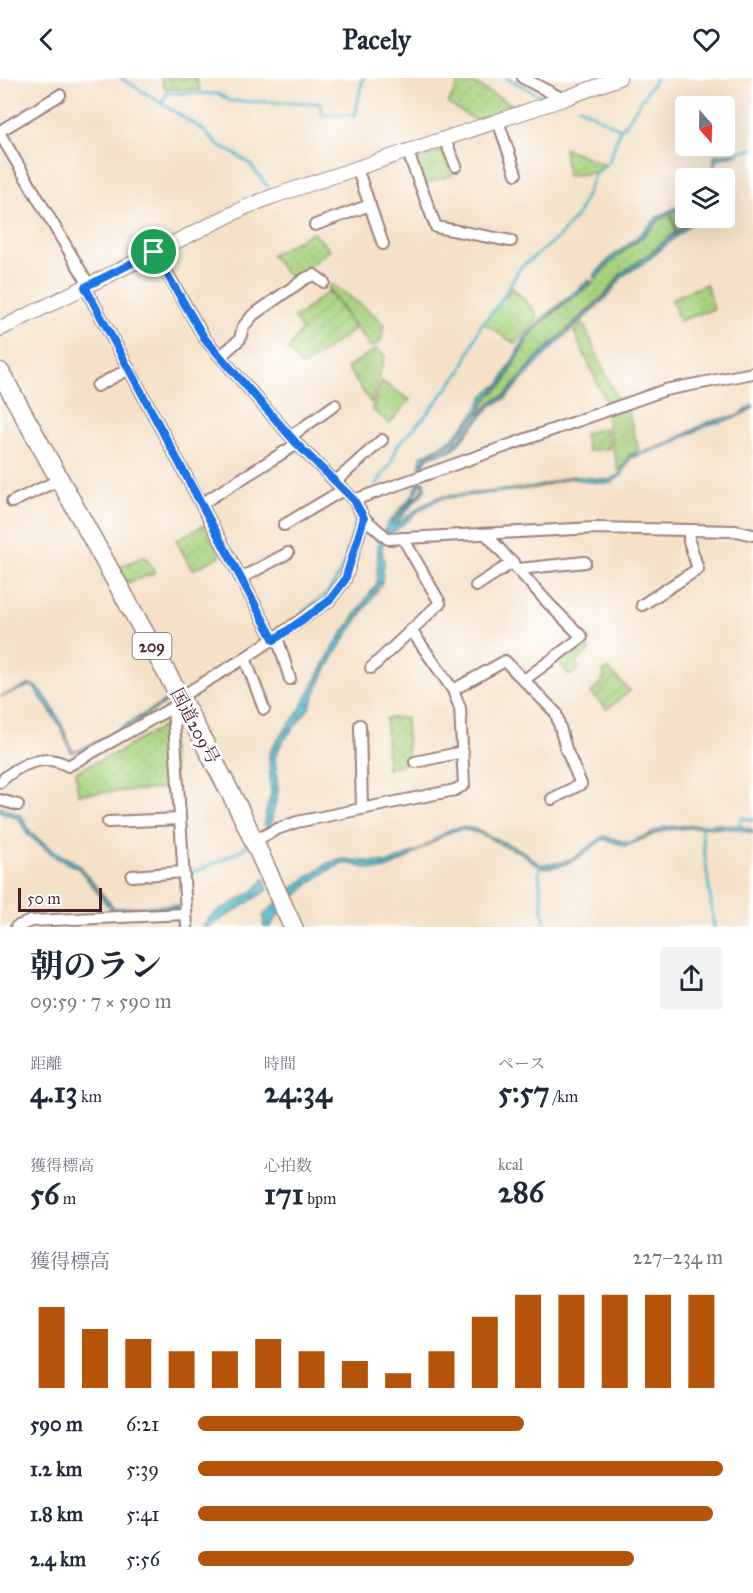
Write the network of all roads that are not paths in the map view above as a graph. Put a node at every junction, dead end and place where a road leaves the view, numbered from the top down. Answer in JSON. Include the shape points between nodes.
{"nodes":[{"id":1,"x":523,"y":78,"type":"edge"},
{"id":2,"x":619,"y":78,"type":"edge"},
{"id":3,"x":60,"y":95,"type":"dead end"},
{"id":4,"x":563,"y":99,"type":"junction"},
{"id":5,"x":498,"y":121,"type":"junction"},
{"id":6,"x":0,"y":133,"type":"edge"},
{"id":7,"x":444,"y":138,"type":"junction"},
{"id":8,"x":407,"y":150,"type":"junction"},
{"id":9,"x":456,"y":166,"type":"dead end"},
{"id":10,"x":357,"y":168,"type":"junction"},
{"id":11,"x":516,"y":174,"type":"dead end"},
{"id":12,"x":370,"y":205,"type":"junction"},
{"id":13,"x":315,"y":225,"type":"dead end"},
{"id":14,"x":512,"y":242,"type":"dead end"},
{"id":15,"x":383,"y":243,"type":"dead end"},
{"id":16,"x":154,"y":252,"type":"junction"},
{"id":17,"x":324,"y":282,"type":"dead end"},
{"id":18,"x":87,"y":286,"type":"junction"},
{"id":19,"x":0,"y":329,"type":"edge"},
{"id":20,"x":221,"y":356,"type":"junction"},
{"id":21,"x":129,"y":369,"type":"junction"},
{"id":22,"x":0,"y":372,"type":"edge"},
{"id":23,"x":753,"y":373,"type":"edge"},
{"id":24,"x":97,"y":387,"type":"dead end"},
{"id":25,"x":335,"y":405,"type":"dead end"},
{"id":26,"x":294,"y":440,"type":"junction"},
{"id":27,"x":382,"y":440,"type":"dead end"},
{"id":28,"x":59,"y":480,"type":"junction"},
{"id":29,"x":339,"y":486,"type":"junction"},
{"id":30,"x":354,"y":500,"type":"junction"},
{"id":31,"x":12,"y":501,"type":"dead end"},
{"id":32,"x":201,"y":504,"type":"junction"},
{"id":33,"x":364,"y":518,"type":"junction"},
{"id":34,"x":284,"y":525,"type":"dead end"},
{"id":35,"x":689,"y":530,"type":"junction"},
{"id":36,"x":486,"y":534,"type":"junction"},
{"id":37,"x":753,"y":535,"type":"edge"},
{"id":38,"x":403,"y":538,"type":"junction"},
{"id":39,"x":288,"y":553,"type":"dead end"},
{"id":40,"x":585,"y":562,"type":"dead end"},
{"id":41,"x":516,"y":566,"type":"junction"},
{"id":42,"x":241,"y":578,"type":"junction"},
{"id":43,"x":476,"y":586,"type":"dead end"},
{"id":44,"x":642,"y":605,"type":"dead end"},
{"id":45,"x":411,"y":630,"type":"junction"},
{"id":46,"x":275,"y":639,"type":"junction"},
{"id":47,"x":245,"y":658,"type":"junction"},
{"id":48,"x":371,"y":668,"type":"dead end"},
{"id":49,"x":290,"y":679,"type":"dead end"},
{"id":50,"x":524,"y":680,"type":"junction"},
{"id":51,"x":453,"y":690,"type":"junction"},
{"id":52,"x":179,"y":702,"type":"junction"},
{"id":53,"x":264,"y":709,"type":"dead end"},
{"id":54,"x":360,"y":725,"type":"dead end"},
{"id":55,"x":463,"y":752,"type":"junction"},
{"id":56,"x":415,"y":762,"type":"dead end"},
{"id":57,"x":0,"y":782,"type":"edge"},
{"id":58,"x":552,"y":799,"type":"dead end"},
{"id":59,"x":0,"y":800,"type":"edge"},
{"id":60,"x":18,"y":805,"type":"dead end"},
{"id":61,"x":362,"y":809,"type":"junction"},
{"id":62,"x":180,"y":819,"type":"junction"},
{"id":63,"x":108,"y":822,"type":"dead end"},
{"id":64,"x":254,"y":841,"type":"junction"},
{"id":65,"x":183,"y":872,"type":"junction"},
{"id":66,"x":132,"y":876,"type":"dead end"},
{"id":67,"x":186,"y":914,"type":"junction"},
{"id":68,"x":16,"y":927,"type":"edge"},
{"id":69,"x":187,"y":927,"type":"edge"},
{"id":70,"x":293,"y":927,"type":"edge"}],
"edges":[{"from":1,"to":4,"type":"street"},
{"from":2,"to":4,"type":"street"},
{"from":3,"to":6,"type":"street"},
{"from":4,"to":5,"type":"street"},
{"from":5,"to":7,"type":"street"},
{"from":5,"to":11,"type":"street"},
{"from":6,"to":18,"type":"street"},
{"from":7,"to":8,"type":"street"},
{"from":7,"to":9,"type":"street"},
{"from":8,"to":10,"type":"street"},
{"from":8,"to":14,"type":"street","via":[[436,227]]},
{"from":10,"to":12,"type":"street"},
{"from":10,"to":16,"type":"street","via":[[246,207]]},
{"from":12,"to":13,"type":"street"},
{"from":12,"to":15,"type":"street"},
{"from":16,"to":18,"type":"street"},
{"from":16,"to":20,"type":"street","via":[[205,339]]},
{"from":17,"to":20,"type":"street","via":[[314,276],[306,278],[254,315],[243,327],[240,339]]},
{"from":18,"to":19,"type":"street"},
{"from":18,"to":21,"type":"street"},
{"from":20,"to":26,"type":"street"},
{"from":21,"to":24,"type":"street"},
{"from":21,"to":32,"type":"street"},
{"from":22,"to":28,"type":"highway","name":"国道209号","number":"209"},
{"from":23,"to":30,"type":"street","via":[[665,390]]},
{"from":25,"to":26,"type":"street"},
{"from":26,"to":29,"type":"street"},
{"from":26,"to":32,"type":"street"},
{"from":27,"to":29,"type":"street"},
{"from":28,"to":31,"type":"street"},
{"from":28,"to":52,"type":"highway","name":"国道209号","number":"209"},
{"from":29,"to":30,"type":"street"},
{"from":29,"to":34,"type":"street"},
{"from":30,"to":33,"type":"street"},
{"from":32,"to":42,"type":"street"},
{"from":33,"to":38,"type":"street","via":[[388,539]]},
{"from":33,"to":46,"type":"street","via":[[345,580],[329,601]]},
{"from":35,"to":36,"type":"street","via":[[594,528]]},
{"from":35,"to":37,"type":"street"},
{"from":35,"to":44,"type":"street","via":[[698,569]]},
{"from":36,"to":38,"type":"street"},
{"from":36,"to":41,"type":"street"},
{"from":38,"to":45,"type":"street","via":[[440,603]]},
{"from":39,"to":42,"type":"street"},
{"from":40,"to":41,"type":"street"},
{"from":41,"to":43,"type":"street"},
{"from":41,"to":50,"type":"street","via":[[582,637]]},
{"from":42,"to":46,"type":"street"},
{"from":45,"to":48,"type":"street"},
{"from":45,"to":51,"type":"street"},
{"from":46,"to":47,"type":"street"},
{"from":46,"to":49,"type":"street"},
{"from":47,"to":52,"type":"street"},
{"from":47,"to":53,"type":"street"},
{"from":50,"to":51,"type":"street","via":[[506,661]]},
{"from":50,"to":58,"type":"street","via":[[556,713],[581,784]]},
{"from":51,"to":55,"type":"street","via":[[460,708]]},
{"from":52,"to":57,"type":"street","via":[[68,766],[48,759],[12,771]]},
{"from":52,"to":62,"type":"street"},
{"from":52,"to":64,"type":"highway","name":"国道209号","number":"209"},
{"from":54,"to":61,"type":"street"},
{"from":55,"to":56,"type":"street"},
{"from":55,"to":61,"type":"street","via":[[464,785]]},
{"from":59,"to":60,"type":"street"},
{"from":61,"to":64,"type":"street","via":[[297,822]]},
{"from":62,"to":63,"type":"street"},
{"from":62,"to":65,"type":"street"},
{"from":64,"to":70,"type":"highway","name":"国道209号","number":"209"},
{"from":65,"to":66,"type":"street"},
{"from":65,"to":67,"type":"street"},
{"from":67,"to":68,"type":"street","via":[[31,921]]},
{"from":67,"to":69,"type":"street"}]}
